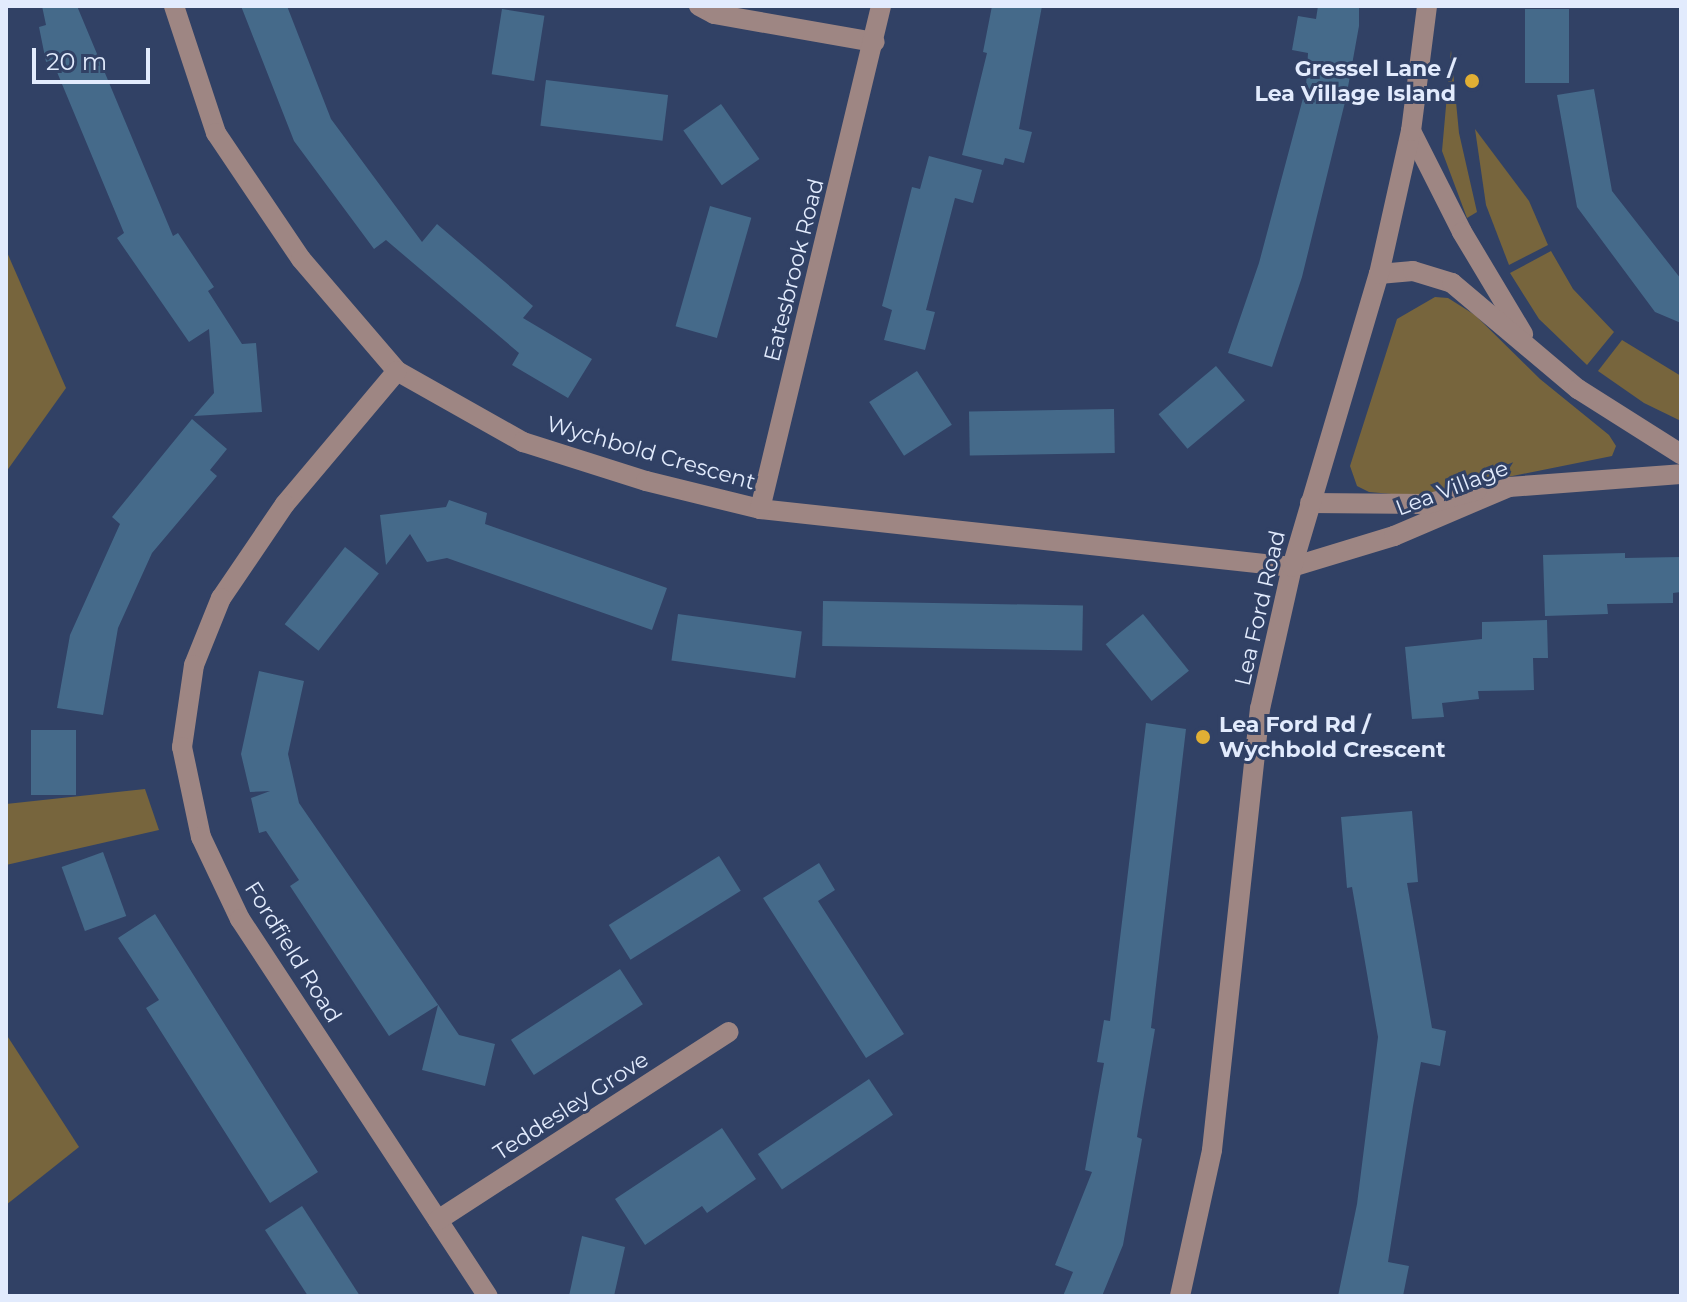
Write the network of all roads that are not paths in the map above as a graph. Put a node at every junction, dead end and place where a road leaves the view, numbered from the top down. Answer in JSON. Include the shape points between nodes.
{"nodes":[{"id":1,"x":174,"y":6,"type":"edge"},
{"id":2,"x":699,"y":6,"type":"edge"},
{"id":3,"x":881,"y":6,"type":"edge"},
{"id":4,"x":1427,"y":6,"type":"edge"},
{"id":5,"x":875,"y":42,"type":"junction"},
{"id":6,"x":1411,"y":131,"type":"junction"},
{"id":7,"x":1379,"y":274,"type":"junction"},
{"id":8,"x":1535,"y":354,"type":"junction"},
{"id":9,"x":397,"y":371,"type":"junction"},
{"id":10,"x":1681,"y":454,"type":"edge"},
{"id":11,"x":1681,"y":474,"type":"edge"},
{"id":12,"x":1509,"y":487,"type":"junction"},
{"id":13,"x":1310,"y":503,"type":"junction"},
{"id":14,"x":760,"y":509,"type":"junction"},
{"id":15,"x":1292,"y":567,"type":"junction"},
{"id":16,"x":729,"y":1032,"type":"dead end"},
{"id":17,"x":438,"y":1220,"type":"junction"},
{"id":18,"x":488,"y":1296,"type":"edge"},
{"id":19,"x":1180,"y":1296,"type":"edge"}],
"edges":[{"from":1,"to":9,"type":"street","name":"Wychbold Crescent","via":[[216,133],[301,259]]},
{"from":2,"to":5,"type":"street","via":[[714,14]]},
{"from":3,"to":5,"type":"street","name":"Eatesbrook Road"},
{"from":4,"to":6,"type":"street","name":"Lea Ford Road"},
{"from":5,"to":14,"type":"street","name":"Eatesbrook Road"},
{"from":6,"to":7,"type":"street","name":"Lea Ford Road"},
{"from":6,"to":8,"type":"street","via":[[1462,232]]},
{"from":7,"to":8,"type":"street","via":[[1413,271],[1452,283]]},
{"from":7,"to":13,"type":"street","name":"Lea Ford Road"},
{"from":8,"to":10,"type":"street","via":[[1623,420]]},
{"from":9,"to":14,"type":"street","name":"Wychbold Crescent","via":[[523,442],[646,481]]},
{"from":9,"to":17,"type":"street","name":"Fordfield Road","via":[[285,504],[221,598],[194,665],[182,747],[201,837],[240,919]]},
{"from":11,"to":12,"type":"street","name":"Lea Village"},
{"from":12,"to":13,"type":"street","via":[[1427,504]]},
{"from":12,"to":15,"type":"street","name":"Lea Village","via":[[1394,536]]},
{"from":13,"to":15,"type":"street","name":"Lea Ford Road"},
{"from":14,"to":15,"type":"street","name":"Wychbold Crescent"},
{"from":15,"to":19,"type":"street","name":"Lea Ford Road","via":[[1260,709],[1212,1150]]},
{"from":16,"to":17,"type":"street","name":"Teddesley Grove"},
{"from":17,"to":18,"type":"street","name":"Fordfield Road"}]}
